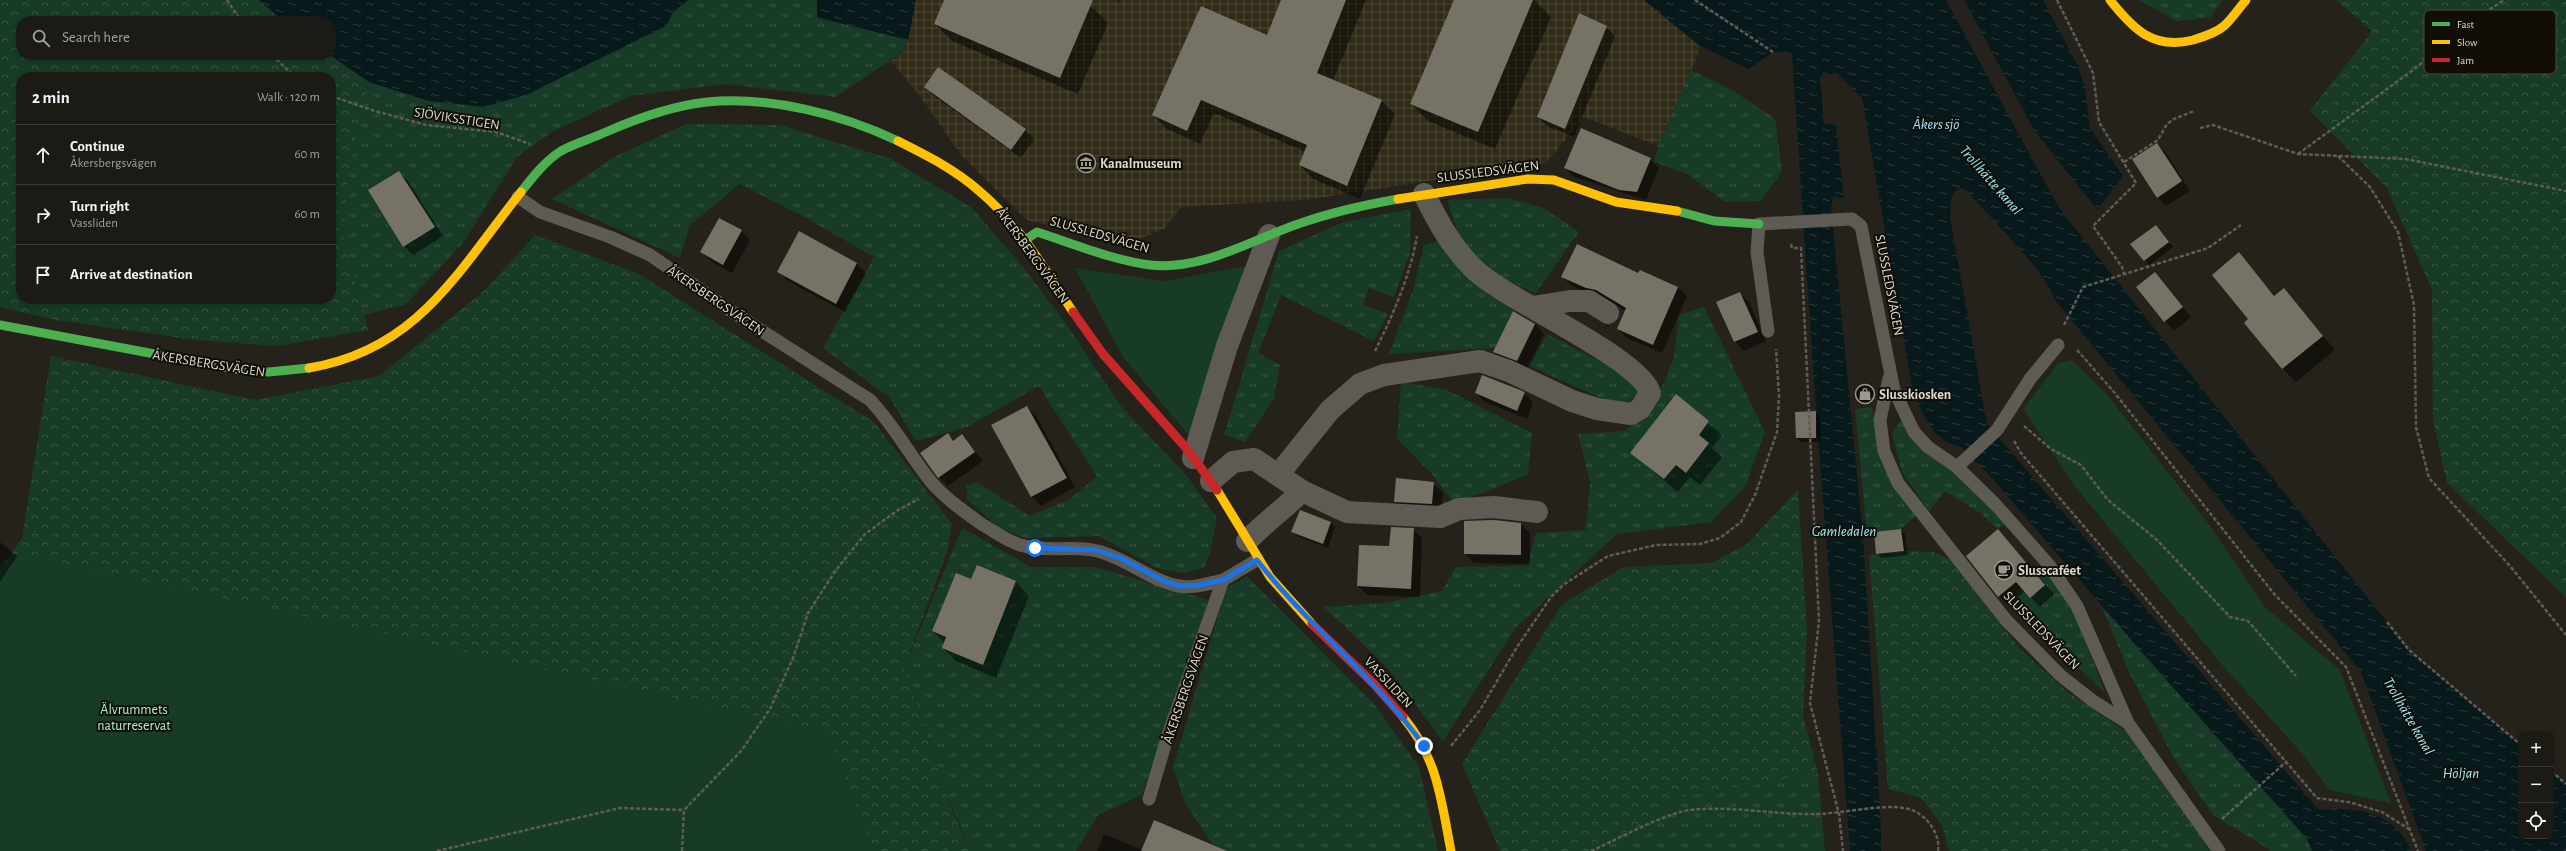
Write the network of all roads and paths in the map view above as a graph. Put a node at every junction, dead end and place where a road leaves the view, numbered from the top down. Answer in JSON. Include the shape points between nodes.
{"nodes":[{"id":1,"x":228,"y":0,"type":"edge"},
{"id":2,"x":1695,"y":0,"type":"edge"},
{"id":3,"x":2057,"y":0,"type":"edge"},
{"id":4,"x":2110,"y":0,"type":"edge"},
{"id":5,"x":2246,"y":0,"type":"edge"},
{"id":6,"x":2504,"y":0,"type":"edge"},
{"id":7,"x":2489,"y":10,"type":"edge"},
{"id":8,"x":238,"y":16,"type":"edge"},
{"id":9,"x":1773,"y":52,"type":"dead end"},
{"id":10,"x":277,"y":60,"type":"edge"},
{"id":11,"x":2424,"y":61,"type":"edge"},
{"id":12,"x":290,"y":72,"type":"edge"},
{"id":13,"x":336,"y":98,"type":"edge"},
{"id":14,"x":2194,"y":112,"type":"dead end"},
{"id":15,"x":2200,"y":128,"type":"dead end"},
{"id":16,"x":557,"y":154,"type":"junction"},
{"id":17,"x":2298,"y":154,"type":"junction"},
{"id":18,"x":2338,"y":156,"type":"junction"},
{"id":19,"x":2124,"y":162,"type":"junction"},
{"id":20,"x":2566,"y":191,"type":"edge"},
{"id":21,"x":1424,"y":194,"type":"junction"},
{"id":22,"x":518,"y":197,"type":"junction"},
{"id":23,"x":1759,"y":224,"type":"junction"},
{"id":24,"x":2241,"y":225,"type":"dead end"},
{"id":25,"x":1268,"y":235,"type":"junction"},
{"id":26,"x":1026,"y":240,"type":"junction"},
{"id":27,"x":1801,"y":248,"type":"dead end"},
{"id":28,"x":2124,"y":274,"type":"junction"},
{"id":29,"x":1532,"y":307,"type":"junction"},
{"id":30,"x":1608,"y":313,"type":"dead end"},
{"id":31,"x":2065,"y":322,"type":"dead end"},
{"id":32,"x":0,"y":325,"type":"edge"},
{"id":33,"x":1768,"y":331,"type":"dead end"},
{"id":34,"x":1776,"y":345,"type":"dead end"},
{"id":35,"x":2058,"y":345,"type":"joint"},
{"id":36,"x":1890,"y":374,"type":"junction"},
{"id":37,"x":1360,"y":384,"type":"junction"},
{"id":38,"x":2003,"y":421,"type":"junction"},
{"id":39,"x":1193,"y":458,"type":"junction"},
{"id":40,"x":1957,"y":467,"type":"junction"},
{"id":41,"x":1278,"y":475,"type":"junction"},
{"id":42,"x":1211,"y":481,"type":"junction"},
{"id":43,"x":939,"y":490,"type":"junction"},
{"id":44,"x":1302,"y":492,"type":"junction"},
{"id":45,"x":1537,"y":512,"type":"dead end"},
{"id":46,"x":1247,"y":541,"type":"junction"},
{"id":47,"x":1257,"y":560,"type":"junction"},
{"id":48,"x":1223,"y":580,"type":"junction"},
{"id":49,"x":2387,"y":622,"type":"dead end"},
{"id":50,"x":2566,"y":635,"type":"edge"},
{"id":51,"x":2296,"y":676,"type":"dead end"},
{"id":52,"x":2128,"y":723,"type":"junction"},
{"id":53,"x":2518,"y":742,"type":"edge"},
{"id":54,"x":1430,"y":759,"type":"junction"},
{"id":55,"x":2287,"y":761,"type":"junction"},
{"id":56,"x":2554,"y":774,"type":"edge"},
{"id":57,"x":2566,"y":784,"type":"edge"},
{"id":58,"x":1149,"y":799,"type":"dead end"},
{"id":59,"x":684,"y":810,"type":"junction"},
{"id":60,"x":1841,"y":813,"type":"junction"},
{"id":61,"x":2410,"y":829,"type":"junction"},
{"id":62,"x":2206,"y":833,"type":"junction"},
{"id":63,"x":437,"y":851,"type":"edge"},
{"id":64,"x":682,"y":851,"type":"edge"},
{"id":65,"x":1451,"y":851,"type":"edge"},
{"id":66,"x":1591,"y":851,"type":"edge"},
{"id":67,"x":1843,"y":851,"type":"edge"},
{"id":68,"x":1938,"y":851,"type":"edge"},
{"id":69,"x":2219,"y":851,"type":"edge"},
{"id":70,"x":2418,"y":851,"type":"edge"}],
"edges":[{"from":1,"to":8,"type":"path"},
{"from":2,"to":9,"type":"path"},
{"from":3,"to":19,"type":"path","via":[[2093,73],[2099,122]]},
{"from":4,"to":5,"type":"street","via":[[2125,20],[2141,33],[2156,41],[2173,44],[2210,34],[2224,26]]},
{"from":6,"to":7,"type":"path"},
{"from":10,"to":12,"type":"path"},
{"from":11,"to":17,"type":"path"},
{"from":13,"to":16,"type":"path","name":"SJÖVIKSSTIGEN","via":[[375,112],[426,125],[496,132]]},
{"from":14,"to":19,"type":"path","via":[[2167,124],[2158,140]]},
{"from":15,"to":17,"type":"path","via":[[2212,125]]},
{"from":16,"to":22,"type":"street","name":"ÅKERSBERGSVÄGEN"},
{"from":16,"to":26,"type":"street","name":"ÅKERSBERGSVÄGEN","via":[[640,117],[677,106],[717,102],[770,103],[847,121],[897,140],[929,157],[955,171],[993,201]]},
{"from":17,"to":18,"type":"path"},
{"from":18,"to":20,"type":"path","via":[[2405,160]]},
{"from":18,"to":50,"type":"path","via":[[2370,187],[2398,232],[2414,305],[2416,427],[2429,478],[2510,566]]},
{"from":19,"to":28,"type":"path","via":[[2136,183],[2093,226],[2122,267]]},
{"from":21,"to":23,"type":"street","name":"SLUSSLEDSVÄGEN","via":[[1528,179],[1554,180],[1616,202],[1663,207],[1714,221]]},
{"from":21,"to":25,"type":"street","name":"SLUSSLEDSVÄGEN","via":[[1355,206],[1300,222]]},
{"from":21,"to":29,"type":"street","via":[[1440,228],[1474,270],[1492,284]]},
{"from":21,"to":37,"type":"path","via":[[1414,252],[1393,314]]},
{"from":22,"to":32,"type":"street","name":"ÅKERSBERGSVÄGEN","via":[[441,296],[409,326],[376,348],[321,369],[258,372]]},
{"from":22,"to":43,"type":"lane","name":"ÅKERSBERGSVÄGEN","via":[[540,212],[610,237],[650,255],[740,317],[870,400],[885,416],[915,462]]},
{"from":23,"to":33,"type":"lane","via":[[1757,252]]},
{"from":23,"to":36,"type":"lane","name":"SLUSSLEDSVÄGEN","via":[[1852,219],[1861,226],[1865,236]]},
{"from":24,"to":28,"type":"path","via":[[2208,248]]},
{"from":25,"to":26,"type":"street","name":"SLUSSLEDSVÄGEN","via":[[1204,260],[1176,265],[1151,265],[1125,260],[1037,232]]},
{"from":25,"to":39,"type":"street","via":[[1227,346]]},
{"from":26,"to":39,"type":"street","name":"ÅKERSBERGSVÄGEN","via":[[1103,354]]},
{"from":27,"to":60,"type":"path","via":[[1819,621],[1810,703]]},
{"from":28,"to":31,"type":"path","via":[[2083,286]]},
{"from":29,"to":30,"type":"street","via":[[1589,301]]},
{"from":29,"to":37,"type":"street","via":[[1638,374],[1648,384],[1650,393],[1640,409],[1631,414],[1597,409],[1572,401],[1509,371],[1480,361],[1384,375]]},
{"from":34,"to":54,"type":"path","via":[[1779,396],[1777,432],[1755,495],[1741,522],[1720,538],[1700,544],[1656,545],[1608,556],[1563,585],[1551,597],[1517,647],[1480,710],[1451,745]]},
{"from":35,"to":38,"type":"lane","via":[[2030,379]]},
{"from":35,"to":61,"type":"path","via":[[2075,348],[2114,392],[2275,595],[2346,667]]},
{"from":36,"to":40,"type":"lane","name":"SLUSSLEDSVÄGEN","via":[[1901,408],[1914,432],[1928,447]]},
{"from":36,"to":52,"type":"lane","name":"SLUSSLEDSVÄGEN","via":[[1880,420],[1884,451],[1898,483],[2006,620],[2060,675],[2093,701]]},
{"from":37,"to":41,"type":"street","via":[[1330,410]]},
{"from":38,"to":40,"type":"lane"},
{"from":38,"to":51,"type":"path","via":[[2081,465],[2108,500],[2156,540],[2230,617],[2248,621]]},
{"from":38,"to":55,"type":"path","via":[[2021,453]]},
{"from":39,"to":42,"type":"street","name":"ÅKERSBERGSVÄGEN"},
{"from":40,"to":52,"type":"lane","name":"SLUSSLEDSVÄGEN","via":[[1995,504],[2049,565],[2077,606]]},
{"from":41,"to":42,"type":"street","via":[[1254,460],[1233,462]]},
{"from":41,"to":44,"type":"street"},
{"from":42,"to":46,"type":"street","name":"ÅKERSBERGSVÄGEN"},
{"from":43,"to":48,"type":"lane","name":"ÅKERSBERGSVÄGEN","via":[[962,510],[999,535],[1020,545],[1096,550],[1120,558],[1166,582],[1180,586]]},
{"from":43,"to":59,"type":"path","via":[[898,510],[865,534],[836,570],[808,613],[793,658],[770,709],[741,751]]},
{"from":44,"to":45,"type":"street","via":[[1347,512],[1440,518],[1459,509]]},
{"from":44,"to":46,"type":"street","via":[[1263,524]]},
{"from":46,"to":47,"type":"street","name":"ÅKERSBERGSVÄGEN"},
{"from":47,"to":48,"type":"lane","name":"ÅKERSBERGSVÄGEN"},
{"from":47,"to":54,"type":"street","name":"VASSLIDEN","via":[[1282,592],[1390,702],[1412,729]]},
{"from":48,"to":58,"type":"lane","name":"ÅKERSBERGSVÄGEN","via":[[1167,738]]},
{"from":49,"to":53,"type":"path","via":[[2409,650]]},
{"from":52,"to":62,"type":"lane","name":"SLUSSLEDSVÄGEN"},
{"from":54,"to":65,"type":"street","name":"VASSLIDEN"},
{"from":55,"to":61,"type":"path","via":[[2317,798],[2349,802],[2382,812]]},
{"from":55,"to":62,"type":"path"},
{"from":56,"to":57,"type":"path"},
{"from":59,"to":63,"type":"path","via":[[620,808]]},
{"from":59,"to":64,"type":"path"},
{"from":60,"to":66,"type":"path","via":[[1769,813],[1704,809],[1680,812]]},
{"from":60,"to":67,"type":"path"},
{"from":60,"to":68,"type":"path","via":[[1904,808],[1921,814],[1934,829],[1939,845]]},
{"from":61,"to":70,"type":"path"},
{"from":62,"to":69,"type":"lane","name":"SLUSSLEDSVÄGEN"}]}
